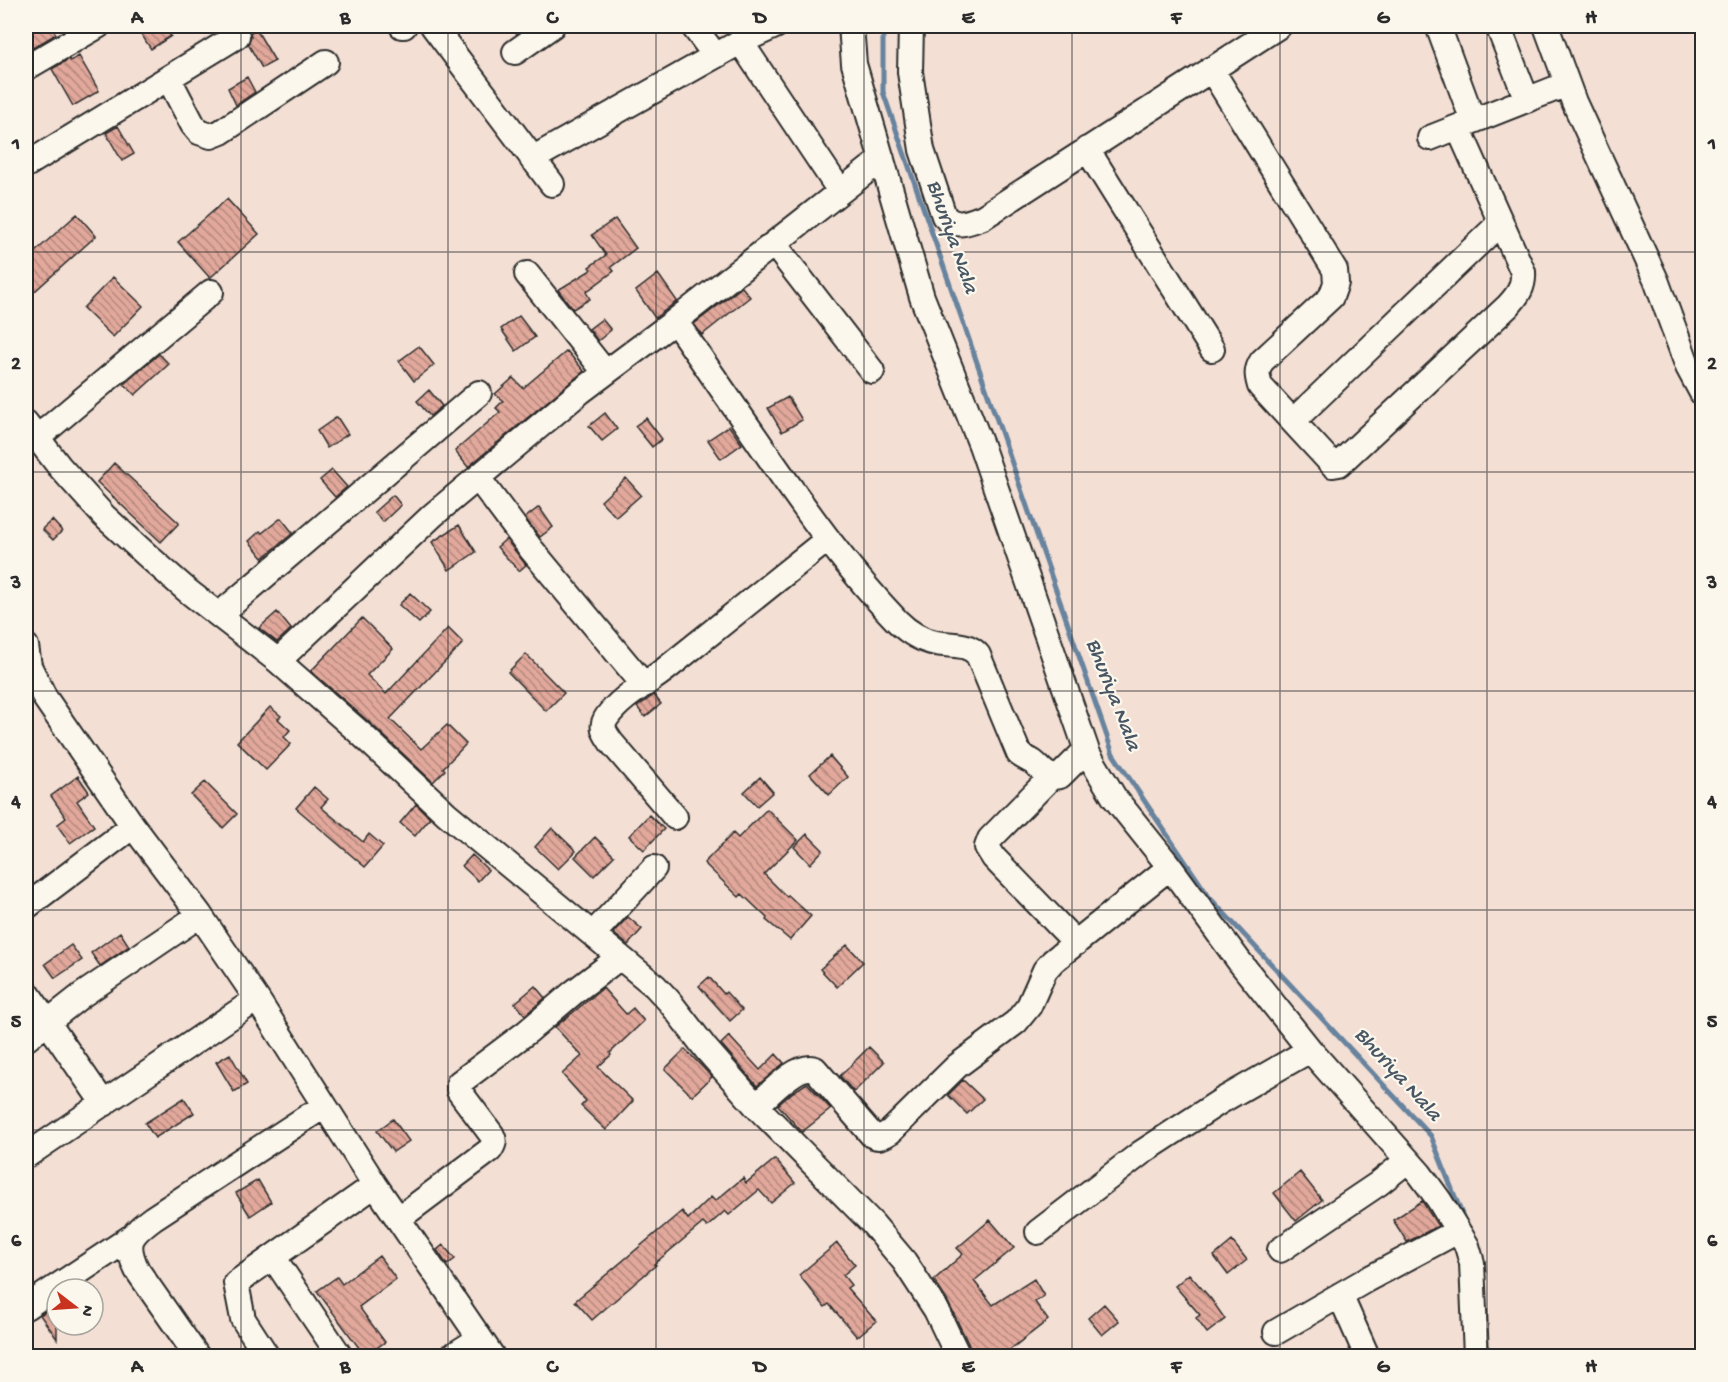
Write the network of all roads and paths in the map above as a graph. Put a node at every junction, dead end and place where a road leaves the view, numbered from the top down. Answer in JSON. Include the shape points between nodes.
{"nodes":[{"id":1,"x":98,"y":26,"type":"edge"},
{"id":2,"x":433,"y":26,"type":"edge"},
{"id":3,"x":552,"y":26,"type":"edge"},
{"id":4,"x":693,"y":26,"type":"edge"},
{"id":5,"x":775,"y":26,"type":"edge"},
{"id":6,"x":851,"y":26,"type":"edge"},
{"id":7,"x":911,"y":26,"type":"edge"},
{"id":8,"x":1279,"y":26,"type":"edge"},
{"id":9,"x":1438,"y":26,"type":"edge"},
{"id":10,"x":1498,"y":26,"type":"edge"},
{"id":11,"x":1546,"y":26,"type":"edge"},
{"id":12,"x":237,"y":36,"type":"dead end"},
{"id":13,"x":741,"y":41,"type":"junction"},
{"id":14,"x":515,"y":52,"type":"dead end"},
{"id":15,"x":715,"y":55,"type":"junction"},
{"id":16,"x":326,"y":62,"type":"dead end"},
{"id":17,"x":26,"y":68,"type":"edge"},
{"id":18,"x":1211,"y":69,"type":"junction"},
{"id":19,"x":168,"y":79,"type":"junction"},
{"id":20,"x":1567,"y":84,"type":"junction"},
{"id":21,"x":1527,"y":100,"type":"junction"},
{"id":22,"x":1466,"y":124,"type":"junction"},
{"id":23,"x":1430,"y":138,"type":"dead end"},
{"id":24,"x":1087,"y":149,"type":"junction"},
{"id":25,"x":532,"y":159,"type":"junction"},
{"id":26,"x":882,"y":159,"type":"junction"},
{"id":27,"x":26,"y":165,"type":"edge"},
{"id":28,"x":552,"y":184,"type":"dead end"},
{"id":29,"x":840,"y":191,"type":"junction"},
{"id":30,"x":1501,"y":222,"type":"junction"},
{"id":31,"x":774,"y":244,"type":"junction"},
{"id":32,"x":527,"y":274,"type":"dead end"},
{"id":33,"x":212,"y":292,"type":"dead end"},
{"id":34,"x":675,"y":321,"type":"junction"},
{"id":35,"x":1212,"y":349,"type":"dead end"},
{"id":36,"x":872,"y":371,"type":"dead end"},
{"id":37,"x":606,"y":372,"type":"junction"},
{"id":38,"x":479,"y":393,"type":"dead end"},
{"id":39,"x":1702,"y":393,"type":"edge"},
{"id":40,"x":1293,"y":421,"type":"junction"},
{"id":41,"x":31,"y":431,"type":"edge"},
{"id":42,"x":478,"y":478,"type":"junction"},
{"id":43,"x":828,"y":539,"type":"junction"},
{"id":44,"x":219,"y":615,"type":"junction"},
{"id":45,"x":27,"y":660,"type":"edge"},
{"id":46,"x":278,"y":661,"type":"junction"},
{"id":47,"x":644,"y":685,"type":"junction"},
{"id":48,"x":1086,"y":750,"type":"junction"},
{"id":49,"x":1051,"y":777,"type":"junction"},
{"id":50,"x":675,"y":817,"type":"dead end"},
{"id":51,"x":133,"y":826,"type":"junction"},
{"id":52,"x":1170,"y":867,"type":"junction"},
{"id":53,"x":654,"y":868,"type":"dead end"},
{"id":54,"x":26,"y":907,"type":"edge"},
{"id":55,"x":200,"y":915,"type":"junction"},
{"id":56,"x":593,"y":934,"type":"junction"},
{"id":57,"x":1076,"y":943,"type":"junction"},
{"id":58,"x":620,"y":957,"type":"junction"},
{"id":59,"x":26,"y":991,"type":"edge"},
{"id":60,"x":257,"y":999,"type":"junction"},
{"id":61,"x":47,"y":1021,"type":"junction"},
{"id":62,"x":26,"y":1039,"type":"edge"},
{"id":63,"x":1310,"y":1050,"type":"junction"},
{"id":64,"x":104,"y":1104,"type":"junction"},
{"id":65,"x":324,"y":1106,"type":"junction"},
{"id":66,"x":756,"y":1106,"type":"junction"},
{"id":67,"x":26,"y":1156,"type":"edge"},
{"id":68,"x":1407,"y":1161,"type":"junction"},
{"id":69,"x":375,"y":1185,"type":"junction"},
{"id":70,"x":398,"y":1220,"type":"junction"},
{"id":71,"x":1458,"y":1231,"type":"junction"},
{"id":72,"x":1038,"y":1233,"type":"dead end"},
{"id":73,"x":133,"y":1236,"type":"junction"},
{"id":74,"x":1280,"y":1250,"type":"dead end"},
{"id":75,"x":273,"y":1257,"type":"junction"},
{"id":76,"x":1340,"y":1295,"type":"junction"},
{"id":77,"x":26,"y":1307,"type":"edge"},
{"id":78,"x":1276,"y":1332,"type":"dead end"},
{"id":79,"x":486,"y":1348,"type":"edge"},
{"id":80,"x":197,"y":1356,"type":"edge"},
{"id":81,"x":267,"y":1356,"type":"edge"},
{"id":82,"x":340,"y":1356,"type":"edge"},
{"id":83,"x":452,"y":1356,"type":"edge"},
{"id":84,"x":958,"y":1356,"type":"edge"},
{"id":85,"x":1367,"y":1356,"type":"edge"},
{"id":86,"x":1476,"y":1356,"type":"edge"}],
"edges":[{"from":1,"to":17,"type":"street"},
{"from":2,"to":25,"type":"street"},
{"from":3,"to":14,"type":"street"},
{"from":4,"to":15,"type":"street"},
{"from":5,"to":13,"type":"street"},
{"from":6,"to":26,"type":"street","via":[[854,64]]},
{"from":7,"to":24,"type":"street","via":[[910,72],[922,150],[949,222],[964,224],[983,217]]},
{"from":8,"to":18,"type":"street"},
{"from":9,"to":22,"type":"street"},
{"from":10,"to":21,"type":"street"},
{"from":11,"to":20,"type":"street"},
{"from":12,"to":19,"type":"street"},
{"from":13,"to":15,"type":"street"},
{"from":13,"to":29,"type":"street"},
{"from":15,"to":25,"type":"street"},
{"from":16,"to":19,"type":"street","via":[[211,136],[193,125]]},
{"from":18,"to":24,"type":"street"},
{"from":18,"to":40,"type":"street","via":[[1335,270],[1331,297],[1257,371],[1260,386]]},
{"from":19,"to":27,"type":"street"},
{"from":20,"to":21,"type":"street"},
{"from":20,"to":39,"type":"street","via":[[1656,280],[1688,367]]},
{"from":21,"to":22,"type":"street"},
{"from":22,"to":23,"type":"street"},
{"from":22,"to":30,"type":"street"},
{"from":24,"to":35,"type":"street"},
{"from":25,"to":28,"type":"street"},
{"from":26,"to":29,"type":"street"},
{"from":26,"to":48,"type":"street","via":[[922,297],[981,445]]},
{"from":29,"to":31,"type":"street"},
{"from":30,"to":40,"type":"street"},
{"from":30,"to":40,"type":"street","via":[[1523,272],[1522,287],[1508,306],[1339,464],[1330,462]]},
{"from":31,"to":34,"type":"street"},
{"from":31,"to":36,"type":"street"},
{"from":32,"to":37,"type":"street"},
{"from":33,"to":41,"type":"street"},
{"from":34,"to":37,"type":"street"},
{"from":34,"to":43,"type":"street"},
{"from":37,"to":42,"type":"street"},
{"from":38,"to":44,"type":"street"},
{"from":41,"to":44,"type":"street","via":[[104,516]]},
{"from":42,"to":46,"type":"street"},
{"from":42,"to":47,"type":"street","via":[[531,549]]},
{"from":43,"to":47,"type":"street"},
{"from":43,"to":49,"type":"street","via":[[903,627],[925,640],[975,651],[1019,754]]},
{"from":44,"to":46,"type":"street"},
{"from":45,"to":51,"type":"street","via":[[45,698]]},
{"from":46,"to":56,"type":"street","via":[[447,814]]},
{"from":47,"to":50,"type":"street","via":[[623,699],[606,718],[604,731]]},
{"from":48,"to":49,"type":"street","via":[[1060,776]]},
{"from":48,"to":52,"type":"street","via":[[1114,797]]},
{"from":49,"to":57,"type":"street","via":[[990,839],[987,847]]},
{"from":51,"to":54,"type":"street"},
{"from":51,"to":55,"type":"street"},
{"from":52,"to":57,"type":"street"},
{"from":52,"to":63,"type":"street"},
{"from":53,"to":56,"type":"street"},
{"from":55,"to":60,"type":"street"},
{"from":55,"to":61,"type":"street"},
{"from":56,"to":58,"type":"street"},
{"from":57,"to":66,"type":"street","via":[[1045,970],[1029,1005],[1016,1022],[957,1066],[883,1137],[872,1135],[811,1067],[796,1071]]},
{"from":58,"to":66,"type":"street","via":[[669,1001]]},
{"from":58,"to":70,"type":"street","via":[[459,1083],[459,1090],[492,1135],[493,1146]]},
{"from":59,"to":61,"type":"street"},
{"from":60,"to":64,"type":"street"},
{"from":60,"to":65,"type":"street"},
{"from":61,"to":62,"type":"street"},
{"from":61,"to":64,"type":"street"},
{"from":63,"to":68,"type":"street"},
{"from":63,"to":72,"type":"street","via":[[1141,1153]]},
{"from":64,"to":67,"type":"street"},
{"from":65,"to":69,"type":"street"},
{"from":65,"to":73,"type":"street","via":[[153,1218]]},
{"from":66,"to":84,"type":"street","via":[[872,1223],[904,1261],[936,1310]]},
{"from":68,"to":71,"type":"street"},
{"from":68,"to":74,"type":"street"},
{"from":69,"to":70,"type":"street"},
{"from":69,"to":75,"type":"street"},
{"from":70,"to":79,"type":"street"},
{"from":71,"to":76,"type":"street"},
{"from":71,"to":86,"type":"street","via":[[1472,1263]]},
{"from":73,"to":77,"type":"street"},
{"from":73,"to":80,"type":"street","via":[[131,1257],[137,1270]]},
{"from":75,"to":81,"type":"street","via":[[236,1283],[243,1319]]},
{"from":75,"to":82,"type":"street"},
{"from":76,"to":78,"type":"street"},
{"from":76,"to":85,"type":"street"},
{"from":79,"to":83,"type":"street"}]}
